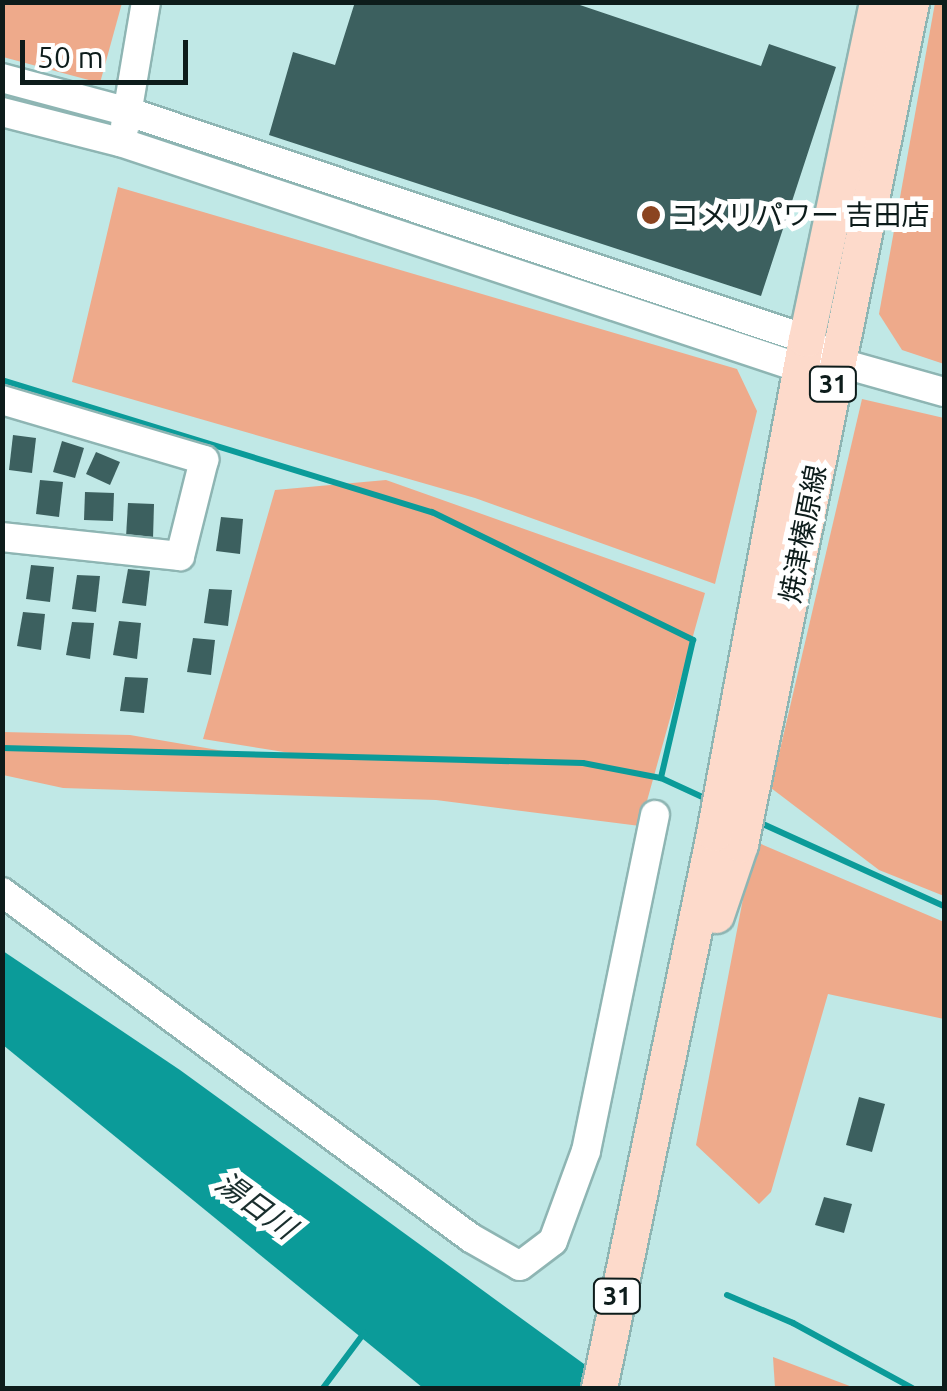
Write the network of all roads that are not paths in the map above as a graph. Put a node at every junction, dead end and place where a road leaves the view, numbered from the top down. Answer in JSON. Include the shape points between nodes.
{"nodes":[{"id":1,"x":146,"y":2,"type":"edge"},
{"id":2,"x":878,"y":2,"type":"edge"},
{"id":3,"x":911,"y":2,"type":"edge"},
{"id":4,"x":2,"y":78,"type":"edge"},
{"id":5,"x":2,"y":112,"type":"edge"},
{"id":6,"x":128,"y":112,"type":"junction"},
{"id":7,"x":120,"y":142,"type":"junction"},
{"id":8,"x":816,"y":357,"type":"junction"},
{"id":9,"x":944,"y":392,"type":"edge"},
{"id":10,"x":2,"y":400,"type":"edge"},
{"id":11,"x":2,"y":536,"type":"edge"},
{"id":12,"x":655,"y":814,"type":"dead end"},
{"id":13,"x":2,"y":892,"type":"edge"},
{"id":14,"x":599,"y":1388,"type":"edge"}],
"edges":[{"from":1,"to":6,"type":"street"},
{"from":2,"to":8,"type":"main road","name":"焼津榛原線","number":"31"},
{"from":3,"to":8,"type":"main road","name":"焼津榛原線","number":"31"},
{"from":4,"to":6,"type":"street"},
{"from":5,"to":7,"type":"street"},
{"from":6,"to":7,"type":"street"},
{"from":6,"to":8,"type":"street"},
{"from":7,"to":8,"type":"street"},
{"from":8,"to":9,"type":"street"},
{"from":8,"to":14,"type":"main road","name":"焼津榛原線","number":"31","via":[[727,838],[668,1058]]},
{"from":10,"to":11,"type":"street","via":[[204,460],[180,556]]},
{"from":12,"to":13,"type":"street","via":[[586,1150],[553,1241],[520,1266],[471,1238]]}]}
